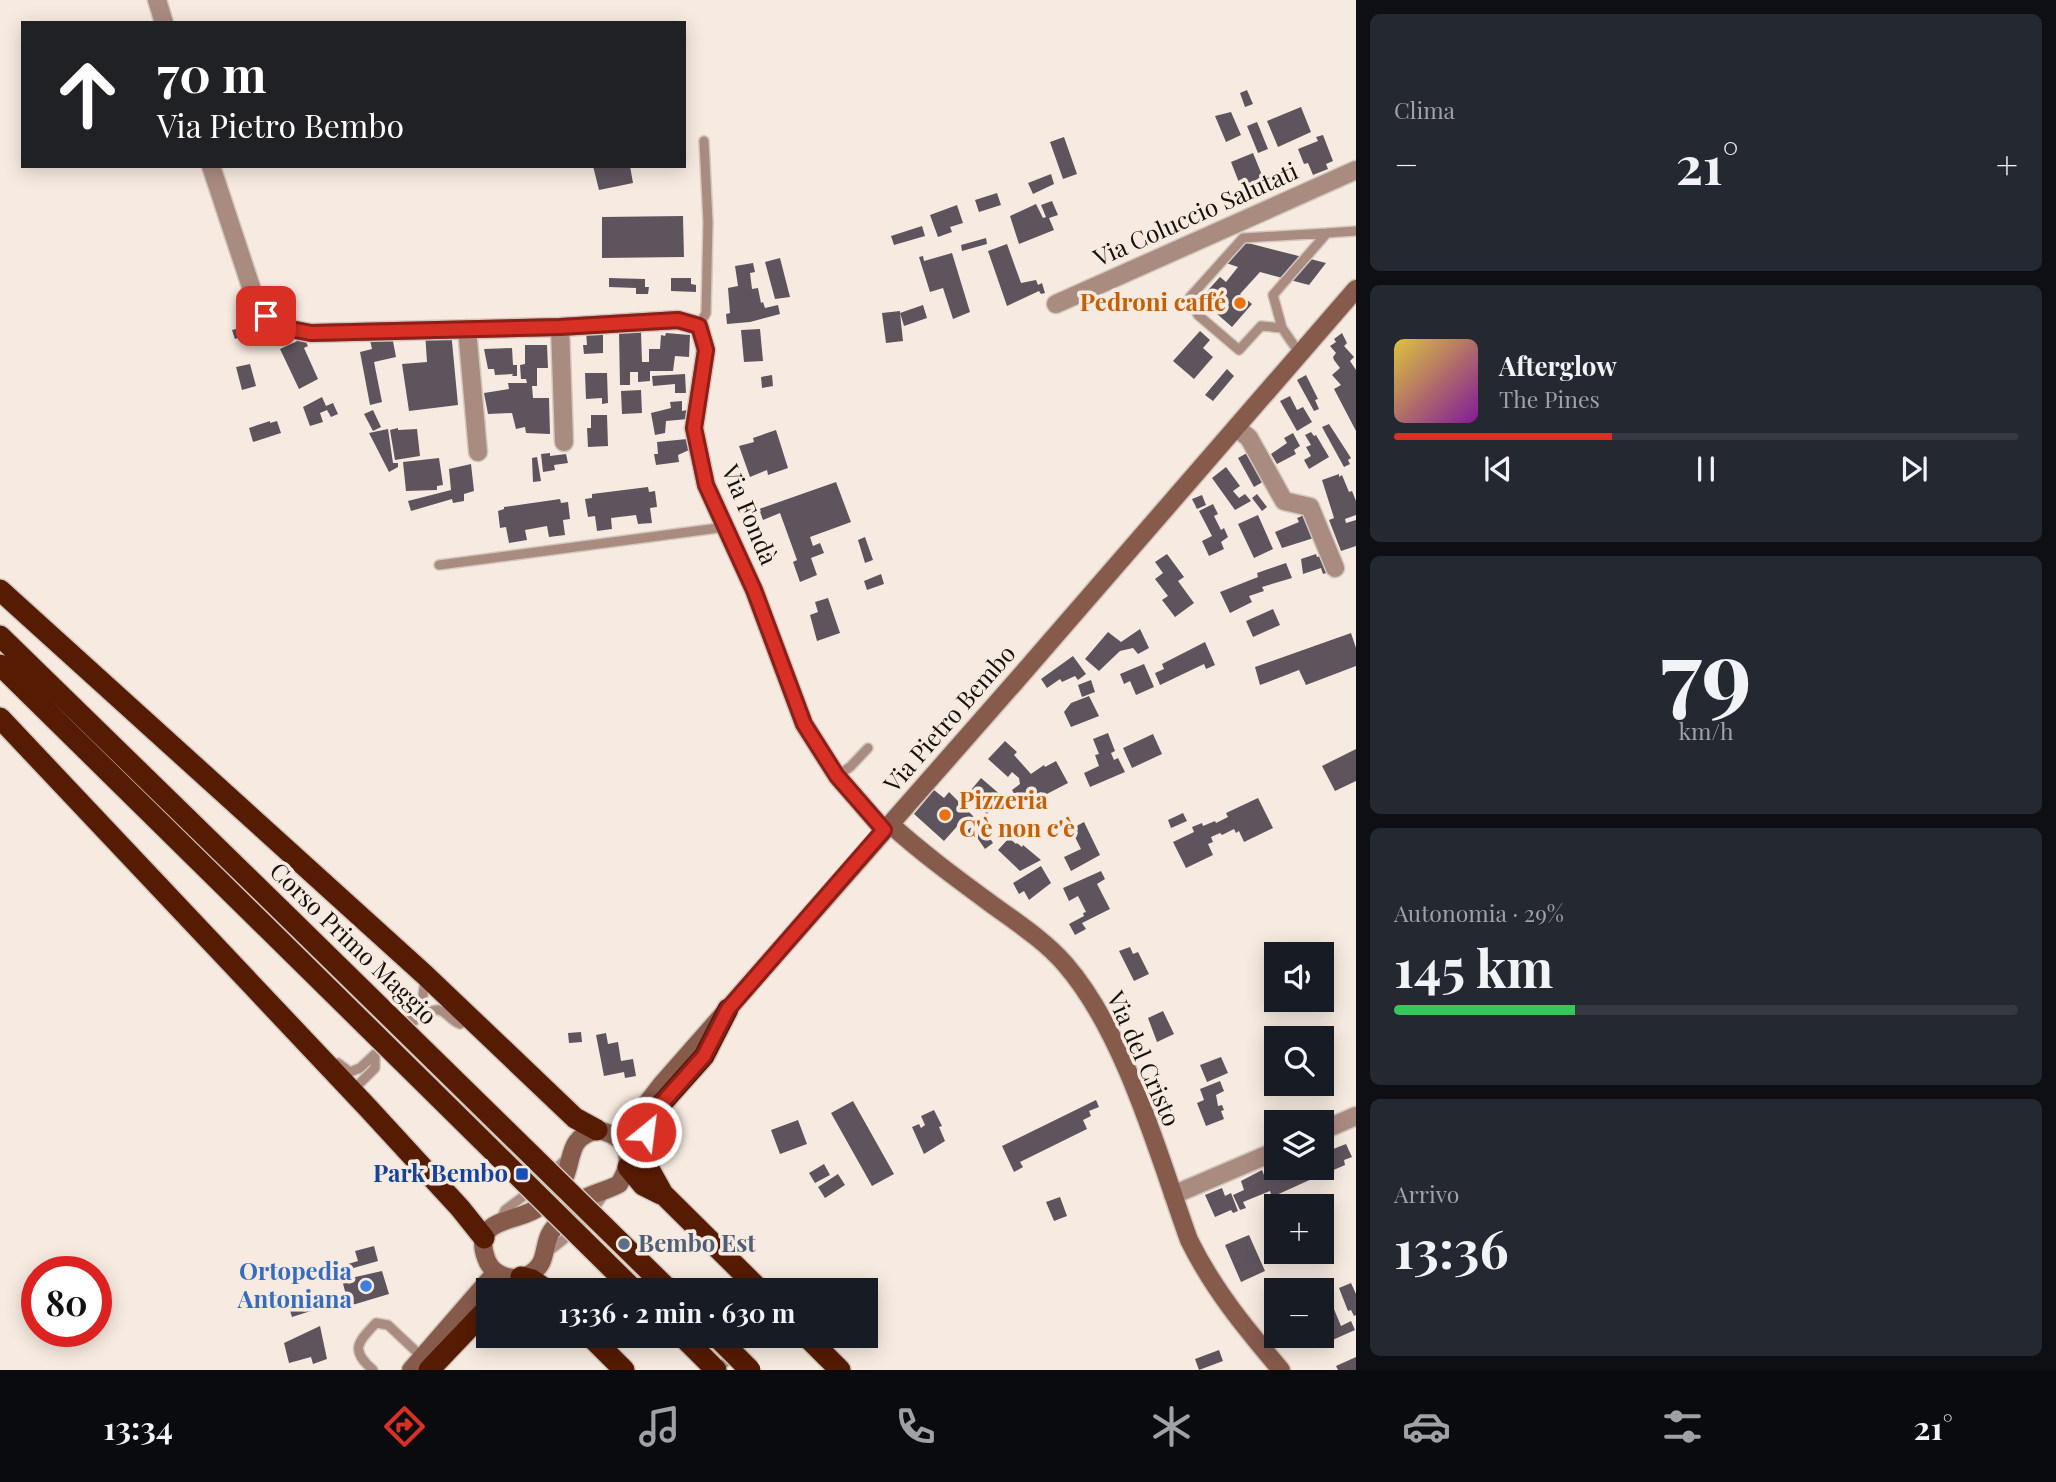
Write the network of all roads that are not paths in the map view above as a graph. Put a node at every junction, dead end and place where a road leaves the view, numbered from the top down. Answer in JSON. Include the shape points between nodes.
{"nodes":[{"id":1,"x":157,"y":0,"type":"edge"},
{"id":2,"x":163,"y":21,"type":"edge"},
{"id":3,"x":704,"y":141,"type":"dead end"},
{"id":4,"x":212,"y":168,"type":"edge"},
{"id":5,"x":1356,"y":170,"type":"edge"},
{"id":6,"x":1356,"y":231,"type":"edge"},
{"id":7,"x":1327,"y":233,"type":"junction"},
{"id":8,"x":1356,"y":289,"type":"edge"},
{"id":9,"x":1056,"y":304,"type":"dead end"},
{"id":10,"x":699,"y":326,"type":"junction"},
{"id":11,"x":560,"y":327,"type":"junction"},
{"id":12,"x":1282,"y":328,"type":"junction"},
{"id":13,"x":467,"y":329,"type":"junction"},
{"id":14,"x":1300,"y":354,"type":"junction"},
{"id":15,"x":1237,"y":428,"type":"junction"},
{"id":16,"x":564,"y":442,"type":"dead end"},
{"id":17,"x":478,"y":452,"type":"dead end"},
{"id":18,"x":726,"y":527,"type":"junction"},
{"id":19,"x":439,"y":565,"type":"dead end"},
{"id":20,"x":1335,"y":568,"type":"dead end"},
{"id":21,"x":0,"y":590,"type":"edge"},
{"id":22,"x":0,"y":636,"type":"edge"},
{"id":23,"x":0,"y":665,"type":"edge"},
{"id":24,"x":0,"y":718,"type":"edge"},
{"id":25,"x":868,"y":748,"type":"dead end"},
{"id":26,"x":837,"y":776,"type":"junction"},
{"id":27,"x":887,"y":827,"type":"junction"},
{"id":28,"x":425,"y":975,"type":"junction"},
{"id":29,"x":728,"y":1009,"type":"junction"},
{"id":30,"x":472,"y":1018,"type":"junction"},
{"id":31,"x":406,"y":1025,"type":"junction"},
{"id":32,"x":398,"y":1032,"type":"dead end"},
{"id":33,"x":390,"y":1039,"type":"dead end"},
{"id":34,"x":314,"y":1051,"type":"junction"},
{"id":35,"x":375,"y":1054,"type":"junction"},
{"id":36,"x":368,"y":1108,"type":"junction"},
{"id":37,"x":1356,"y":1116,"type":"edge"},
{"id":38,"x":1334,"y":1125,"type":"edge"},
{"id":39,"x":597,"y":1130,"type":"junction"},
{"id":40,"x":619,"y":1139,"type":"junction"},
{"id":41,"x":1264,"y":1156,"type":"edge"},
{"id":42,"x":628,"y":1167,"type":"junction"},
{"id":43,"x":663,"y":1194,"type":"junction"},
{"id":44,"x":1173,"y":1195,"type":"junction"},
{"id":45,"x":484,"y":1238,"type":"junction"},
{"id":46,"x":496,"y":1272,"type":"junction"},
{"id":47,"x":521,"y":1278,"type":"joint"},
{"id":48,"x":622,"y":1278,"type":"edge"},
{"id":49,"x":657,"y":1278,"type":"edge"},
{"id":50,"x":748,"y":1278,"type":"edge"},
{"id":51,"x":476,"y":1318,"type":"edge"},
{"id":52,"x":602,"y":1348,"type":"edge"},
{"id":53,"x":694,"y":1348,"type":"edge"},
{"id":54,"x":728,"y":1348,"type":"edge"},
{"id":55,"x":739,"y":1348,"type":"edge"},
{"id":56,"x":818,"y":1348,"type":"edge"},
{"id":57,"x":421,"y":1366,"type":"edge"},
{"id":58,"x":373,"y":1370,"type":"edge"},
{"id":59,"x":624,"y":1370,"type":"edge"},
{"id":60,"x":717,"y":1370,"type":"edge"},
{"id":61,"x":750,"y":1370,"type":"edge"},
{"id":62,"x":840,"y":1370,"type":"edge"},
{"id":63,"x":1281,"y":1370,"type":"edge"}],
"edges":[{"from":1,"to":2,"type":"street"},
{"from":3,"to":10,"type":"lane","via":[[706,313]]},
{"from":4,"to":13,"type":"street","via":[[254,296],[266,316],[285,328],[311,333]]},
{"from":5,"to":9,"type":"street","name":"Via Coluccio Salutati"},
{"from":6,"to":7,"type":"lane"},
{"from":7,"to":12,"type":"lane","via":[[1273,295]]},
{"from":7,"to":12,"type":"lane","via":[[1244,238],[1191,297],[1198,315],[1239,350],[1261,326]]},
{"from":8,"to":14,"type":"main road","name":"Via Pietro Bembo"},
{"from":10,"to":11,"type":"street","via":[[678,320]]},
{"from":10,"to":18,"type":"street","name":"Via Fondà","via":[[706,350],[694,428],[706,485]]},
{"from":11,"to":13,"type":"street"},
{"from":11,"to":16,"type":"street"},
{"from":12,"to":14,"type":"lane"},
{"from":13,"to":17,"type":"street"},
{"from":14,"to":15,"type":"main road","name":"Via Pietro Bembo"},
{"from":15,"to":20,"type":"street","via":[[1249,438],[1284,500],[1310,507]]},
{"from":15,"to":27,"type":"main road","name":"Via Pietro Bembo"},
{"from":18,"to":19,"type":"lane"},
{"from":18,"to":26,"type":"street","name":"Via Fondà","via":[[804,724]]},
{"from":21,"to":28,"type":"highway"},
{"from":22,"to":49,"type":"highway","name":"Corso Primo Maggio","bridge":true},
{"from":23,"to":48,"type":"highway","name":"Corso Primo Maggio","bridge":true},
{"from":24,"to":34,"type":"highway"},
{"from":25,"to":26,"type":"lane"},
{"from":26,"to":27,"type":"street","name":"Via Fondà"},
{"from":27,"to":29,"type":"main road","name":"Via Pietro Bembo"},
{"from":27,"to":44,"type":"main road","name":"Via del Cristo","via":[[1037,937],[1065,963],[1090,997],[1127,1072]]},
{"from":28,"to":30,"type":"highway"},
{"from":28,"to":31,"type":"lane","via":[[422,1003]]},
{"from":29,"to":40,"type":"main road","name":"Via Pietro Bembo"},
{"from":29,"to":43,"type":"highway","via":[[704,1056],[649,1121],[644,1147],[648,1167]]},
{"from":30,"to":31,"type":"lane","via":[[460,1024],[435,1010]]},
{"from":30,"to":39,"type":"highway","via":[[575,1118]]},
{"from":31,"to":32,"type":"lane"},
{"from":33,"to":35,"type":"lane"},
{"from":34,"to":35,"type":"lane","via":[[333,1057],[350,1072]]},
{"from":34,"to":36,"type":"highway"},
{"from":35,"to":36,"type":"lane","via":[[375,1068],[358,1085]]},
{"from":36,"to":45,"type":"highway"},
{"from":37,"to":38,"type":"street"},
{"from":39,"to":40,"type":"main road"},
{"from":39,"to":45,"type":"main road","via":[[575,1144],[561,1183],[537,1208],[499,1221]]},
{"from":40,"to":42,"type":"main road","via":[[627,1150]]},
{"from":41,"to":44,"type":"street"},
{"from":42,"to":43,"type":"highway","via":[[643,1185]]},
{"from":42,"to":47,"type":"main road","via":[[619,1184],[581,1200],[552,1230],[540,1264]]},
{"from":43,"to":50,"type":"highway"},
{"from":44,"to":63,"type":"main road","name":"Via del Cristo","via":[[1189,1240],[1214,1286]]},
{"from":45,"to":46,"type":"main road","via":[[485,1256]]},
{"from":46,"to":47,"type":"main road"},
{"from":46,"to":57,"type":"main road"},
{"from":51,"to":57,"type":"highway"},
{"from":52,"to":59,"type":"highway"},
{"from":53,"to":60,"type":"highway"},
{"from":54,"to":61,"type":"highway","bridge":true},
{"from":55,"to":60,"type":"lane"},
{"from":56,"to":62,"type":"highway"},
{"from":57,"to":58,"type":"lane","via":[[388,1325],[376,1323],[357,1348]]}]}
